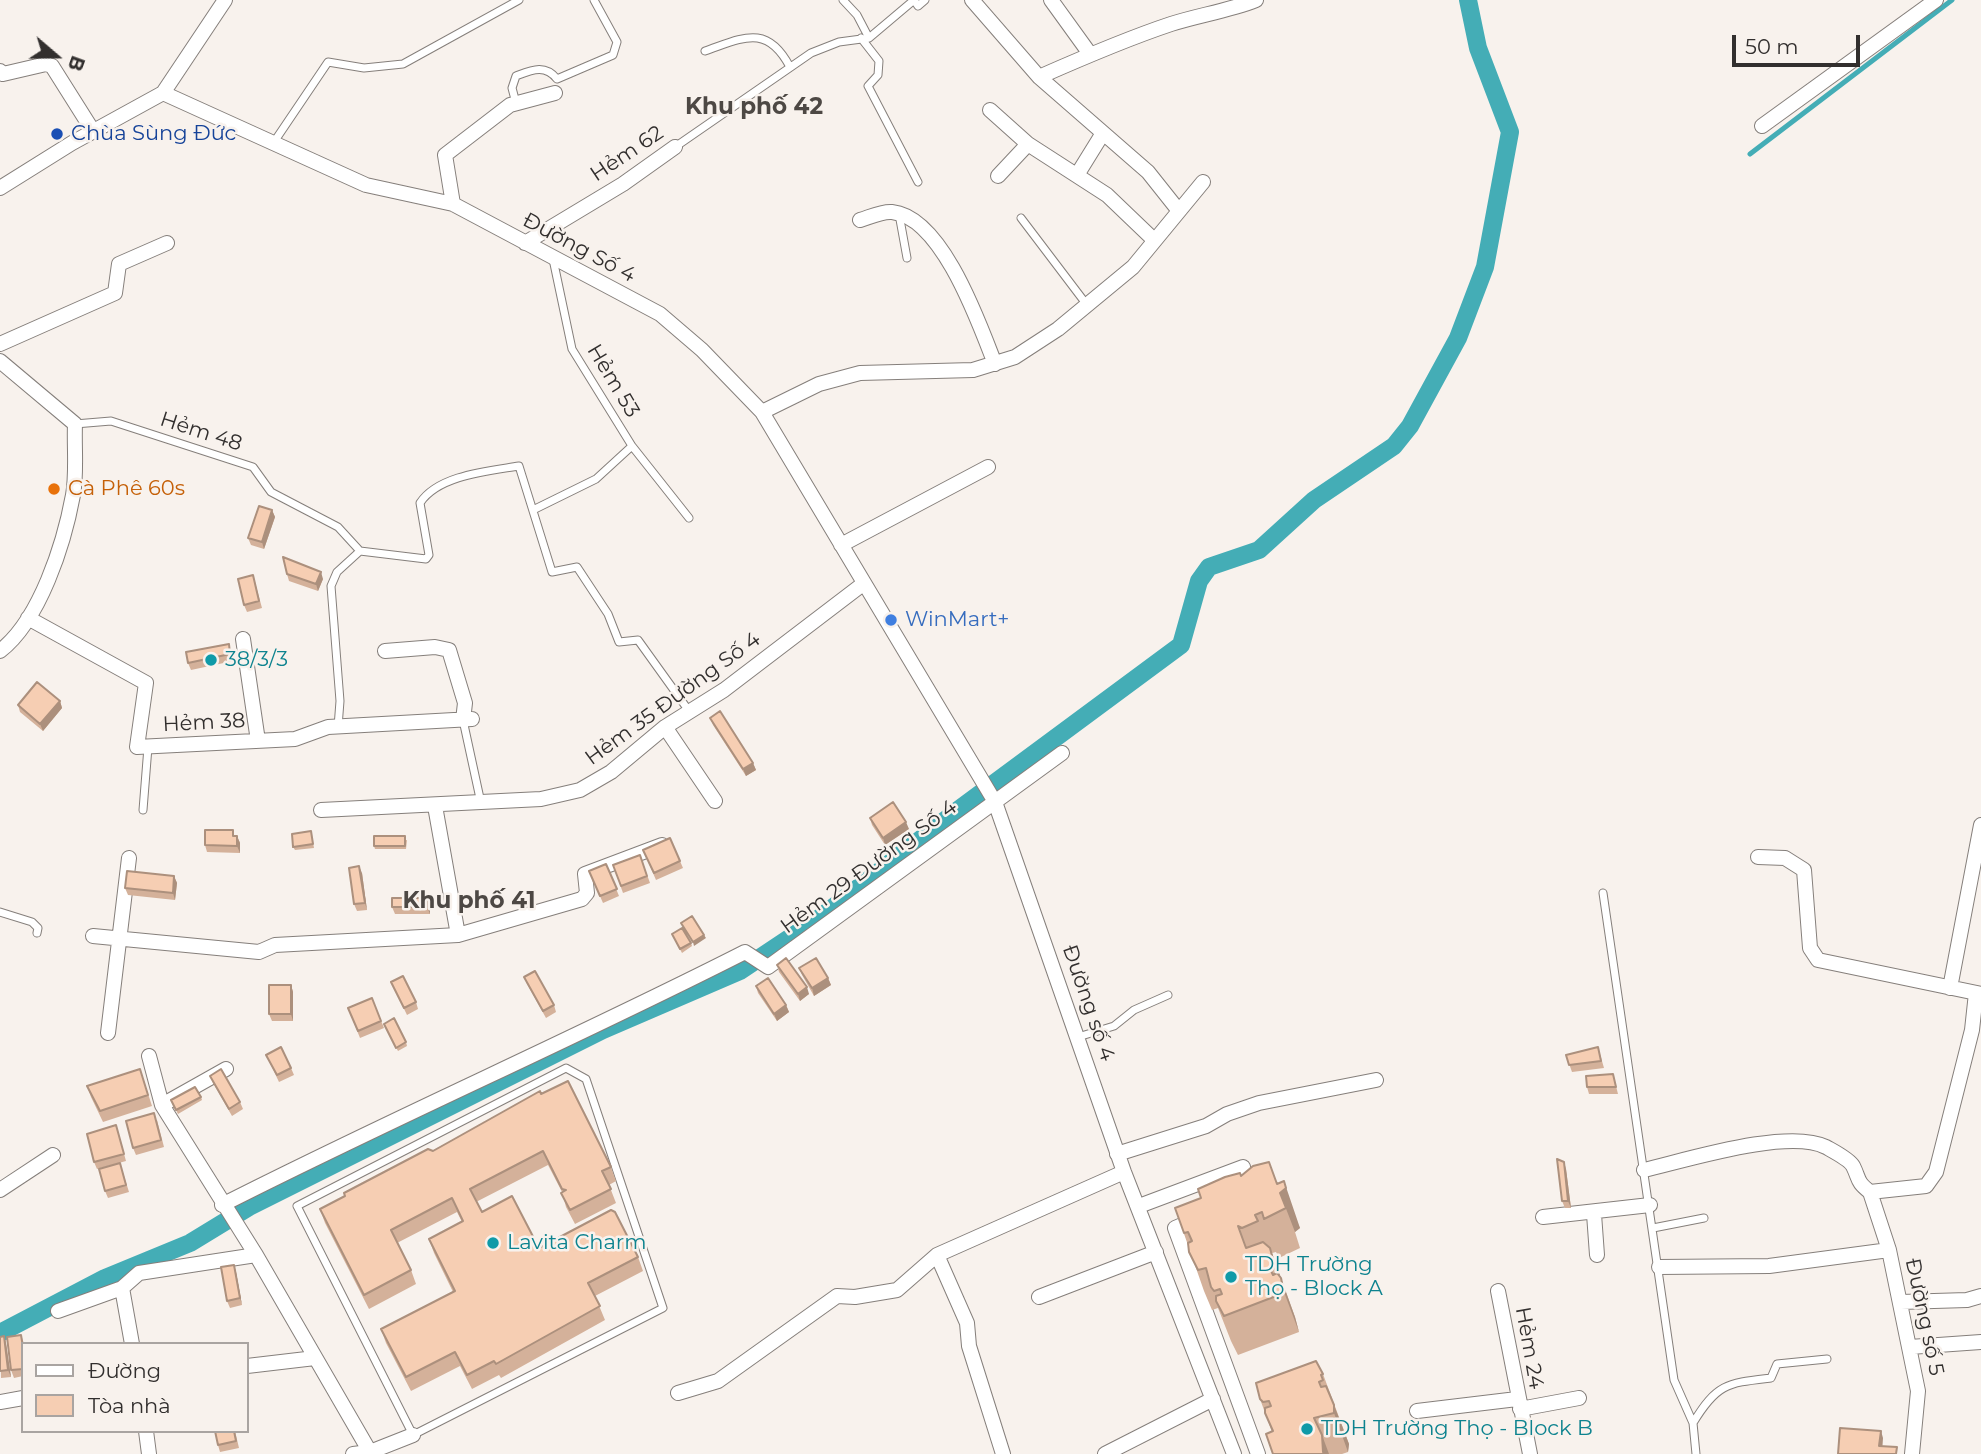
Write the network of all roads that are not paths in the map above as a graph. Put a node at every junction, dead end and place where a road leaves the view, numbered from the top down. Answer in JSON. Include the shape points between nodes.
{"nodes":[{"id":1,"x":225,"y":0,"type":"edge"},
{"id":2,"x":519,"y":0,"type":"edge"},
{"id":3,"x":594,"y":0,"type":"edge"},
{"id":4,"x":843,"y":0,"type":"edge"},
{"id":5,"x":925,"y":0,"type":"edge"},
{"id":6,"x":972,"y":0,"type":"edge"},
{"id":7,"x":1051,"y":0,"type":"edge"},
{"id":8,"x":1255,"y":0,"type":"edge"},
{"id":9,"x":1936,"y":0,"type":"edge"},
{"id":10,"x":865,"y":38,"type":"junction"},
{"id":11,"x":705,"y":51,"type":"dead end"},
{"id":12,"x":1090,"y":54,"type":"junction"},
{"id":13,"x":790,"y":67,"type":"junction"},
{"id":14,"x":2,"y":72,"type":"edge"},
{"id":15,"x":1039,"y":77,"type":"junction"},
{"id":16,"x":163,"y":93,"type":"junction"},
{"id":17,"x":555,"y":93,"type":"dead end"},
{"id":18,"x":516,"y":103,"type":"junction"},
{"id":19,"x":990,"y":110,"type":"dead end"},
{"id":20,"x":1762,"y":126,"type":"dead end"},
{"id":21,"x":93,"y":131,"type":"junction"},
{"id":22,"x":1104,"y":133,"type":"junction"},
{"id":23,"x":274,"y":142,"type":"junction"},
{"id":24,"x":1028,"y":144,"type":"junction"},
{"id":25,"x":675,"y":147,"type":"joint"},
{"id":26,"x":998,"y":176,"type":"dead end"},
{"id":27,"x":1077,"y":176,"type":"junction"},
{"id":28,"x":918,"y":182,"type":"dead end"},
{"id":29,"x":1203,"y":183,"type":"dead end"},
{"id":30,"x":0,"y":188,"type":"edge"},
{"id":31,"x":453,"y":204,"type":"junction"},
{"id":32,"x":1179,"y":211,"type":"junction"},
{"id":33,"x":899,"y":214,"type":"junction"},
{"id":34,"x":1021,"y":218,"type":"dead end"},
{"id":35,"x":860,"y":220,"type":"dead end"},
{"id":36,"x":1154,"y":240,"type":"junction"},
{"id":37,"x":167,"y":243,"type":"dead end"},
{"id":38,"x":525,"y":243,"type":"junction"},
{"id":39,"x":553,"y":258,"type":"junction"},
{"id":40,"x":907,"y":258,"type":"dead end"},
{"id":41,"x":1087,"y":306,"type":"junction"},
{"id":42,"x":0,"y":344,"type":"edge"},
{"id":43,"x":0,"y":361,"type":"edge"},
{"id":44,"x":995,"y":364,"type":"junction"},
{"id":45,"x":762,"y":412,"type":"junction"},
{"id":46,"x":75,"y":424,"type":"junction"},
{"id":47,"x":632,"y":446,"type":"junction"},
{"id":48,"x":988,"y":467,"type":"dead end"},
{"id":49,"x":535,"y":509,"type":"junction"},
{"id":50,"x":689,"y":518,"type":"dead end"},
{"id":51,"x":841,"y":545,"type":"junction"},
{"id":52,"x":360,"y":551,"type":"junction"},
{"id":53,"x":863,"y":584,"type":"junction"},
{"id":54,"x":28,"y":618,"type":"junction"},
{"id":55,"x":243,"y":639,"type":"dead end"},
{"id":56,"x":0,"y":651,"type":"edge"},
{"id":57,"x":385,"y":651,"type":"dead end"},
{"id":58,"x":689,"y":712,"type":"junction"},
{"id":59,"x":467,"y":719,"type":"junction"},
{"id":60,"x":338,"y":727,"type":"junction"},
{"id":61,"x":666,"y":727,"type":"junction"},
{"id":62,"x":258,"y":741,"type":"junction"},
{"id":63,"x":148,"y":747,"type":"junction"},
{"id":64,"x":1062,"y":753,"type":"dead end"},
{"id":65,"x":715,"y":801,"type":"dead end"},
{"id":66,"x":995,"y":802,"type":"junction"},
{"id":67,"x":482,"y":803,"type":"junction"},
{"id":68,"x":435,"y":806,"type":"junction"},
{"id":69,"x":143,"y":810,"type":"dead end"},
{"id":70,"x":321,"y":810,"type":"dead end"},
{"id":71,"x":1981,"y":825,"type":"edge"},
{"id":72,"x":662,"y":844,"type":"edge"},
{"id":73,"x":1758,"y":857,"type":"dead end"},
{"id":74,"x":129,"y":858,"type":"dead end"},
{"id":75,"x":1603,"y":893,"type":"dead end"},
{"id":76,"x":0,"y":912,"type":"edge"},
{"id":77,"x":37,"y":933,"type":"dead end"},
{"id":78,"x":458,"y":935,"type":"junction"},
{"id":79,"x":93,"y":936,"type":"dead end"},
{"id":80,"x":118,"y":938,"type":"junction"},
{"id":81,"x":1950,"y":988,"type":"junction"},
{"id":82,"x":1979,"y":993,"type":"edge"},
{"id":83,"x":1168,"y":995,"type":"dead end"},
{"id":84,"x":108,"y":1033,"type":"dead end"},
{"id":85,"x":1078,"y":1037,"type":"junction"},
{"id":86,"x":149,"y":1056,"type":"dead end"},
{"id":87,"x":226,"y":1069,"type":"dead end"},
{"id":88,"x":1376,"y":1080,"type":"dead end"},
{"id":89,"x":162,"y":1105,"type":"junction"},
{"id":90,"x":1118,"y":1154,"type":"junction"},
{"id":91,"x":53,"y":1155,"type":"dead end"},
{"id":92,"x":1243,"y":1167,"type":"dead end"},
{"id":93,"x":1644,"y":1170,"type":"junction"},
{"id":94,"x":1124,"y":1172,"type":"junction"},
{"id":95,"x":0,"y":1190,"type":"edge"},
{"id":96,"x":1870,"y":1192,"type":"junction"},
{"id":97,"x":222,"y":1205,"type":"junction"},
{"id":98,"x":1650,"y":1205,"type":"junction"},
{"id":99,"x":1139,"y":1206,"type":"junction"},
{"id":100,"x":1594,"y":1214,"type":"junction"},
{"id":101,"x":1208,"y":1215,"type":"edge"},
{"id":102,"x":1543,"y":1217,"type":"dead end"},
{"id":103,"x":1704,"y":1218,"type":"dead end"},
{"id":104,"x":1653,"y":1228,"type":"junction"},
{"id":105,"x":1889,"y":1250,"type":"junction"},
{"id":106,"x":1156,"y":1252,"type":"junction"},
{"id":107,"x":256,"y":1255,"type":"junction"},
{"id":108,"x":937,"y":1255,"type":"junction"},
{"id":109,"x":1597,"y":1255,"type":"dead end"},
{"id":110,"x":1659,"y":1267,"type":"junction"},
{"id":111,"x":122,"y":1288,"type":"junction"},
{"id":112,"x":1498,"y":1291,"type":"dead end"},
{"id":113,"x":1981,"y":1296,"type":"edge"},
{"id":114,"x":1039,"y":1297,"type":"dead end"},
{"id":115,"x":1901,"y":1302,"type":"junction"},
{"id":116,"x":58,"y":1311,"type":"dead end"},
{"id":117,"x":132,"y":1342,"type":"edge"},
{"id":118,"x":1981,"y":1342,"type":"edge"},
{"id":119,"x":1910,"y":1348,"type":"junction"},
{"id":120,"x":315,"y":1358,"type":"junction"},
{"id":121,"x":1827,"y":1359,"type":"dead end"},
{"id":122,"x":248,"y":1366,"type":"edge"},
{"id":123,"x":678,"y":1394,"type":"dead end"},
{"id":124,"x":21,"y":1398,"type":"edge"},
{"id":125,"x":1579,"y":1398,"type":"dead end"},
{"id":126,"x":1213,"y":1399,"type":"junction"},
{"id":127,"x":0,"y":1402,"type":"edge"},
{"id":128,"x":1518,"y":1404,"type":"junction"},
{"id":129,"x":1417,"y":1411,"type":"dead end"},
{"id":130,"x":1693,"y":1423,"type":"junction"},
{"id":131,"x":146,"y":1433,"type":"edge"},
{"id":132,"x":413,"y":1435,"type":"junction"},
{"id":133,"x":370,"y":1452,"type":"junction"},
{"id":134,"x":149,"y":1454,"type":"edge"},
{"id":135,"x":353,"y":1454,"type":"edge"},
{"id":136,"x":1003,"y":1454,"type":"edge"},
{"id":137,"x":1105,"y":1454,"type":"edge"},
{"id":138,"x":1234,"y":1454,"type":"edge"},
{"id":139,"x":1258,"y":1454,"type":"edge"},
{"id":140,"x":1530,"y":1454,"type":"edge"},
{"id":141,"x":1696,"y":1454,"type":"edge"},
{"id":142,"x":1912,"y":1454,"type":"edge"}],
"edges":[{"from":1,"to":16,"type":"street"},
{"from":2,"to":23,"type":"lane","via":[[403,64],[364,68],[328,62]]},
{"from":3,"to":18,"type":"lane","via":[[617,42],[612,55],[557,79],[543,69],[516,76],[512,88]]},
{"from":4,"to":10,"type":"lane","via":[[857,15]]},
{"from":5,"to":10,"type":"lane","name":"Hẻm 62","via":[[918,6],[914,0]]},
{"from":6,"to":15,"type":"street"},
{"from":7,"to":12,"type":"street"},
{"from":8,"to":12,"type":"street"},
{"from":9,"to":20,"type":"street"},
{"from":10,"to":13,"type":"lane","name":"Hẻm 62","via":[[811,53]]},
{"from":10,"to":28,"type":"lane","via":[[879,61],[878,75],[868,86]]},
{"from":11,"to":13,"type":"lane","via":[[748,36],[762,38],[782,52]]},
{"from":12,"to":15,"type":"street"},
{"from":13,"to":25,"type":"lane","name":"Hẻm 62"},
{"from":14,"to":21,"type":"street","via":[[52,65]]},
{"from":15,"to":22,"type":"street"},
{"from":16,"to":21,"type":"street"},
{"from":16,"to":23,"type":"street","name":"Đường Số 4"},
{"from":17,"to":18,"type":"street"},
{"from":18,"to":31,"type":"street","via":[[445,155]]},
{"from":19,"to":24,"type":"street"},
{"from":21,"to":30,"type":"street"},
{"from":22,"to":27,"type":"street"},
{"from":22,"to":32,"type":"street","via":[[1148,172]]},
{"from":23,"to":31,"type":"street","name":"Đường Số 4","via":[[366,185]]},
{"from":24,"to":26,"type":"street"},
{"from":24,"to":27,"type":"street"},
{"from":25,"to":38,"type":"street","name":"Hẻm 62"},
{"from":27,"to":36,"type":"street","via":[[1107,195]]},
{"from":29,"to":32,"type":"street"},
{"from":31,"to":38,"type":"street","name":"Đường Số 4"},
{"from":32,"to":36,"type":"street"},
{"from":33,"to":35,"type":"street"},
{"from":33,"to":40,"type":"lane"},
{"from":33,"to":44,"type":"street","via":[[934,237],[971,302]]},
{"from":34,"to":41,"type":"lane"},
{"from":36,"to":41,"type":"street","via":[[1133,267]]},
{"from":37,"to":42,"type":"street","via":[[119,264],[115,293]]},
{"from":38,"to":39,"type":"street","name":"Đường Số 4"},
{"from":39,"to":45,"type":"street","name":"Đường Số 4","via":[[660,314]]},
{"from":39,"to":47,"type":"lane","name":"Hẻm 53","via":[[572,349]]},
{"from":41,"to":44,"type":"street","via":[[1015,357]]},
{"from":43,"to":46,"type":"street"},
{"from":44,"to":45,"type":"street","via":[[973,370],[860,373],[819,384]]},
{"from":45,"to":51,"type":"street","name":"Đường Số 4"},
{"from":46,"to":52,"type":"lane","name":"Hẻm 48","via":[[111,421],[253,467],[271,492],[338,527]]},
{"from":46,"to":54,"type":"street","via":[[73,494],[46,581]]},
{"from":47,"to":49,"type":"lane","name":"Hẻm 53","via":[[596,479]]},
{"from":47,"to":50,"type":"lane"},
{"from":48,"to":51,"type":"street"},
{"from":49,"to":52,"type":"lane","via":[[519,466],[469,474],[426,494],[420,503],[426,559]]},
{"from":49,"to":58,"type":"lane","via":[[552,572],[577,567],[608,614],[619,642],[638,640]]},
{"from":51,"to":53,"type":"street","name":"Đường Số 4"},
{"from":52,"to":60,"type":"lane","via":[[337,572],[331,586]]},
{"from":53,"to":58,"type":"street","name":"Hẻm 35 Đường Số 4"},
{"from":53,"to":66,"type":"street","name":"Đường số 4"},
{"from":54,"to":56,"type":"street"},
{"from":54,"to":63,"type":"street","name":"Hẻm 38","via":[[146,684],[136,747]]},
{"from":55,"to":62,"type":"street"},
{"from":57,"to":59,"type":"street","via":[[449,650]]},
{"from":58,"to":61,"type":"street","name":"Hẻm 35 Đường Số 4"},
{"from":59,"to":60,"type":"street","name":"Hẻm 38"},
{"from":59,"to":67,"type":"lane"},
{"from":60,"to":62,"type":"street","name":"Hẻm 38","via":[[295,739]]},
{"from":61,"to":65,"type":"street"},
{"from":61,"to":67,"type":"street","name":"Hẻm 35 Đường Số 4","via":[[611,772],[580,790],[541,799]]},
{"from":62,"to":63,"type":"street","name":"Hẻm 38"},
{"from":63,"to":69,"type":"lane"},
{"from":64,"to":66,"type":"street","name":"Hẻm 29 Đường Số 4"},
{"from":66,"to":85,"type":"street","name":"Đường số 4"},
{"from":66,"to":97,"type":"street","name":"Hẻm 29 Đường Số 4","via":[[768,967],[745,952]]},
{"from":67,"to":68,"type":"street","name":"Hẻm 35 Đường Số 4"},
{"from":68,"to":70,"type":"street","name":"Hẻm 35 Đường Số 4"},
{"from":68,"to":78,"type":"street"},
{"from":71,"to":81,"type":"street"},
{"from":72,"to":78,"type":"street","via":[[585,874],[587,893],[582,899]]},
{"from":73,"to":81,"type":"street","via":[[1785,858],[1804,870],[1810,948],[1815,958]]},
{"from":74,"to":80,"type":"street"},
{"from":75,"to":93,"type":"lane"},
{"from":76,"to":77,"type":"lane","via":[[32,922]]},
{"from":78,"to":80,"type":"street","via":[[275,945],[259,953]]},
{"from":79,"to":80,"type":"street"},
{"from":80,"to":84,"type":"street"},
{"from":81,"to":82,"type":"street"},
{"from":82,"to":96,"type":"street","via":[[1936,1172],[1926,1186]]},
{"from":83,"to":85,"type":"lane","via":[[1134,1010],[1114,1026]]},
{"from":85,"to":90,"type":"street","name":"Đường số 4"},
{"from":86,"to":89,"type":"street"},
{"from":87,"to":89,"type":"street"},
{"from":88,"to":90,"type":"street","via":[[1259,1103],[1206,1126]]},
{"from":89,"to":97,"type":"street"},
{"from":90,"to":94,"type":"street","name":"Đường số 4"},
{"from":91,"to":95,"type":"street"},
{"from":92,"to":99,"type":"street"},
{"from":93,"to":96,"type":"street","name":"Đường số 5","via":[[1772,1141],[1804,1142],[1825,1146],[1852,1165],[1858,1183]]},
{"from":93,"to":98,"type":"lane"},
{"from":94,"to":99,"type":"street","name":"Đường số 4"},
{"from":94,"to":108,"type":"street"},
{"from":96,"to":105,"type":"street","name":"Đường số 5"},
{"from":97,"to":107,"type":"street"},
{"from":98,"to":100,"type":"street"},
{"from":98,"to":104,"type":"lane"},
{"from":99,"to":106,"type":"street","name":"Đường số 4"},
{"from":100,"to":102,"type":"street"},
{"from":100,"to":109,"type":"street"},
{"from":101,"to":139,"type":"street","via":[[1175,1228]]},
{"from":103,"to":104,"type":"lane"},
{"from":104,"to":110,"type":"lane"},
{"from":105,"to":110,"type":"street","via":[[1769,1266]]},
{"from":105,"to":115,"type":"street","name":"Đường số 5"},
{"from":106,"to":114,"type":"street"},
{"from":106,"to":126,"type":"street","name":"Đường số 4"},
{"from":107,"to":111,"type":"street","via":[[139,1273]]},
{"from":107,"to":120,"type":"street"},
{"from":108,"to":123,"type":"street","via":[[897,1290],[837,1296],[718,1381]]},
{"from":108,"to":136,"type":"street","via":[[967,1323],[969,1346]]},
{"from":110,"to":130,"type":"lane","via":[[1674,1380]]},
{"from":111,"to":116,"type":"street"},
{"from":111,"to":117,"type":"street"},
{"from":112,"to":128,"type":"street","name":"Hẻm 24"},
{"from":113,"to":115,"type":"street"},
{"from":115,"to":119,"type":"street","name":"Đường số 5"},
{"from":118,"to":119,"type":"street"},
{"from":119,"to":142,"type":"street","name":"Đường số 5","via":[[1918,1391]]},
{"from":120,"to":122,"type":"street"},
{"from":120,"to":133,"type":"street"},
{"from":121,"to":130,"type":"lane","via":[[1777,1364],[1771,1378],[1730,1383],[1706,1401]]},
{"from":124,"to":127,"type":"street"},
{"from":125,"to":128,"type":"street"},
{"from":126,"to":137,"type":"street"},
{"from":126,"to":138,"type":"street","name":"Đường số 4"},
{"from":128,"to":129,"type":"street"},
{"from":128,"to":140,"type":"street","name":"Hẻm 24"},
{"from":130,"to":141,"type":"lane"},
{"from":131,"to":134,"type":"street"},
{"from":132,"to":132,"type":"lane","via":[[663,1308],[586,1079],[566,1068],[297,1206]]},
{"from":132,"to":133,"type":"street"},
{"from":133,"to":135,"type":"street"}]}
